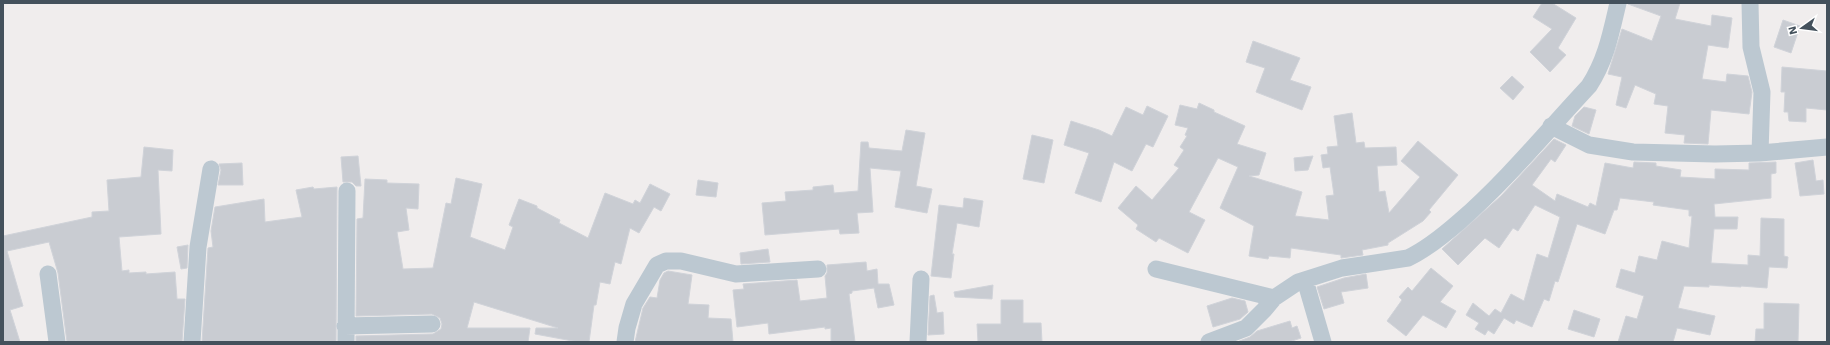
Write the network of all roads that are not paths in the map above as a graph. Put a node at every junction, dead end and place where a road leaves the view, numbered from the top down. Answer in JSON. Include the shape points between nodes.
{"nodes":[{"id":1,"x":1618,"y":3,"type":"edge"},
{"id":2,"x":1750,"y":3,"type":"edge"},
{"id":3,"x":1551,"y":126,"type":"junction"},
{"id":4,"x":1827,"y":147,"type":"edge"},
{"id":5,"x":1760,"y":153,"type":"junction"},
{"id":6,"x":211,"y":169,"type":"dead end"},
{"id":7,"x":347,"y":191,"type":"dead end"},
{"id":8,"x":1156,"y":268,"type":"dead end"},
{"id":9,"x":818,"y":269,"type":"dead end"},
{"id":10,"x":48,"y":274,"type":"dead end"},
{"id":11,"x":921,"y":279,"type":"dead end"},
{"id":12,"x":1305,"y":280,"type":"junction"},
{"id":13,"x":1274,"y":298,"type":"junction"},
{"id":14,"x":432,"y":324,"type":"dead end"},
{"id":15,"x":346,"y":334,"type":"edge"},
{"id":16,"x":58,"y":342,"type":"edge"},
{"id":17,"x":192,"y":342,"type":"edge"},
{"id":18,"x":625,"y":342,"type":"edge"},
{"id":19,"x":918,"y":342,"type":"edge"},
{"id":20,"x":1209,"y":342,"type":"edge"},
{"id":21,"x":1323,"y":342,"type":"edge"}],
"edges":[{"from":1,"to":3,"type":"street","via":[[1606,53],[1597,73],[1589,86]]},
{"from":2,"to":5,"type":"street","via":[[1750,47],[1762,92]]},
{"from":3,"to":5,"type":"street","via":[[1589,145],[1633,152]]},
{"from":3,"to":12,"type":"street","via":[[1487,197],[1418,254],[1408,258],[1342,268]]},
{"from":4,"to":5,"type":"street"},
{"from":6,"to":17,"type":"street","via":[[198,247]]},
{"from":7,"to":15,"type":"street"},
{"from":8,"to":13,"type":"street"},
{"from":9,"to":18,"type":"street","via":[[736,274],[681,261],[666,261],[656,265],[634,304]]},
{"from":10,"to":16,"type":"street"},
{"from":11,"to":19,"type":"street"},
{"from":12,"to":13,"type":"street"},
{"from":12,"to":21,"type":"street"},
{"from":13,"to":20,"type":"street","via":[[1246,328]]},
{"from":14,"to":15,"type":"street"}]}
